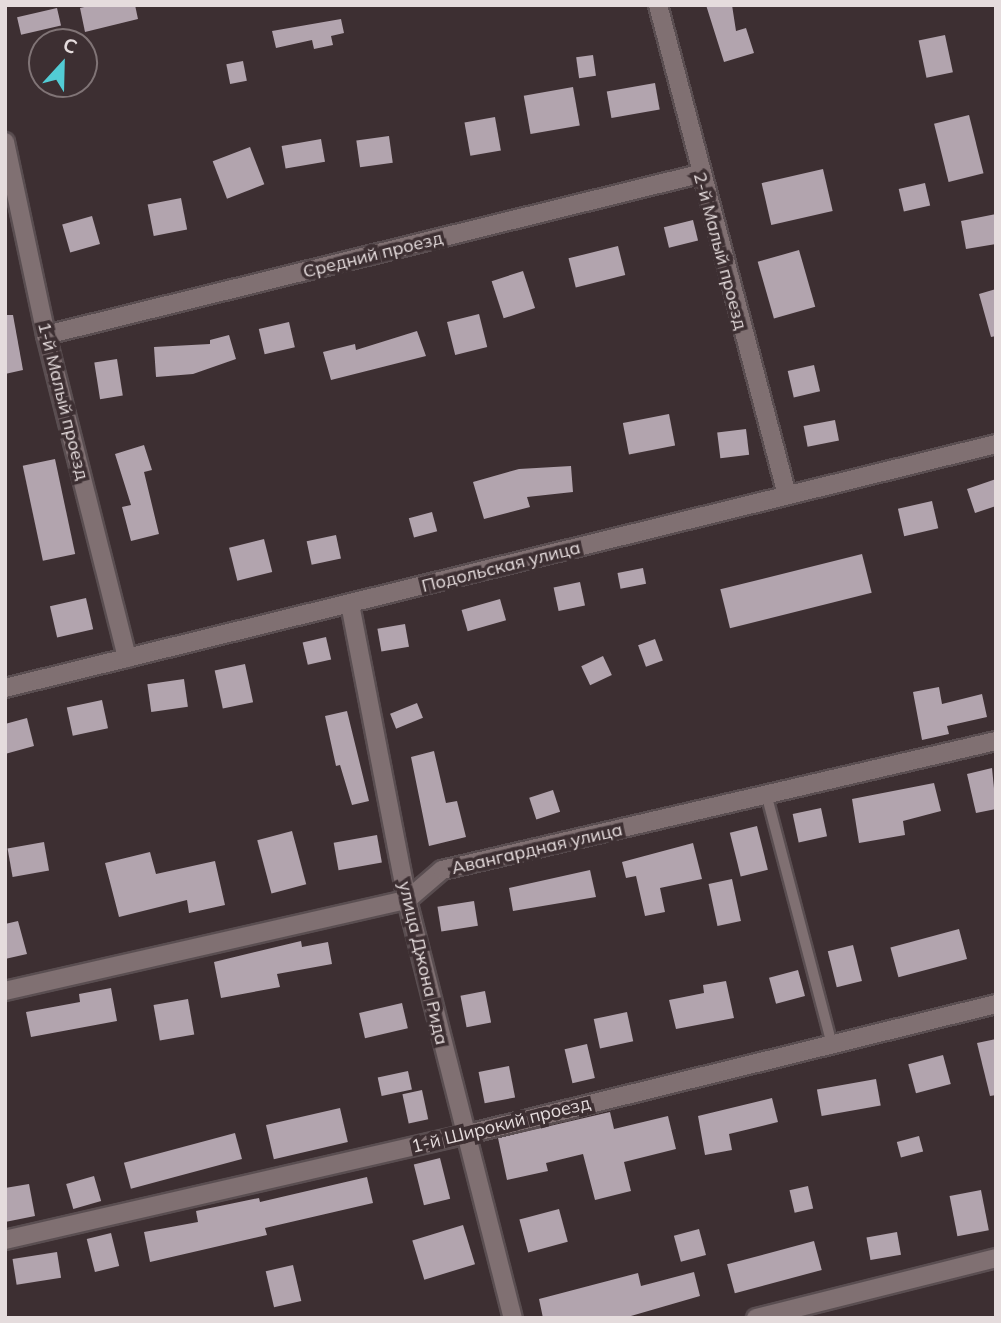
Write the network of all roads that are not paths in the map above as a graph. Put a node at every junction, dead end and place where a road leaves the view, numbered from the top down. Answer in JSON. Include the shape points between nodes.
{"nodes":[{"id":1,"x":658,"y":5,"type":"edge"},
{"id":2,"x":5,"y":142,"type":"edge"},
{"id":3,"x":699,"y":174,"type":"junction"},
{"id":4,"x":46,"y":335,"type":"junction"},
{"id":5,"x":996,"y":444,"type":"edge"},
{"id":6,"x":787,"y":495,"type":"junction"},
{"id":7,"x":350,"y":604,"type":"junction"},
{"id":8,"x":127,"y":658,"type":"junction"},
{"id":9,"x":5,"y":688,"type":"edge"},
{"id":10,"x":996,"y":741,"type":"edge"},
{"id":11,"x":767,"y":797,"type":"junction"},
{"id":12,"x":407,"y":900,"type":"junction"},
{"id":13,"x":5,"y":991,"type":"edge"},
{"id":14,"x":996,"y":1004,"type":"edge"},
{"id":15,"x":832,"y":1044,"type":"junction"},
{"id":16,"x":464,"y":1135,"type":"junction"},
{"id":17,"x":5,"y":1240,"type":"edge"},
{"id":18,"x":996,"y":1258,"type":"edge"},
{"id":19,"x":513,"y":1318,"type":"edge"},
{"id":20,"x":756,"y":1318,"type":"edge"}],
"edges":[{"from":1,"to":3,"type":"street","name":"2-й Малый проезд"},
{"from":2,"to":4,"type":"street","name":"1-й Малый проезд"},
{"from":3,"to":4,"type":"street","name":"Средний проезд"},
{"from":3,"to":6,"type":"street","name":"2-й Малый проезд"},
{"from":4,"to":8,"type":"street","name":"1-й Малый проезд"},
{"from":5,"to":6,"type":"street","name":"Подольская улица"},
{"from":6,"to":7,"type":"street","name":"Подольская улица"},
{"from":7,"to":8,"type":"street","name":"Подольская улица"},
{"from":7,"to":12,"type":"street","name":"улица Джона Рида"},
{"from":8,"to":9,"type":"street","name":"Подольская улица"},
{"from":10,"to":11,"type":"street","name":"Авангардная улица"},
{"from":11,"to":12,"type":"street","name":"Авангардная улица","via":[[442,870]]},
{"from":11,"to":15,"type":"lane"},
{"from":12,"to":13,"type":"street","name":"Авангардная улица"},
{"from":12,"to":16,"type":"street","name":"улица Джона Рида"},
{"from":14,"to":15,"type":"street","name":"1-й Широкий проезд"},
{"from":15,"to":16,"type":"street","name":"1-й Широкий проезд"},
{"from":16,"to":17,"type":"street","name":"1-й Широкий проезд"},
{"from":16,"to":19,"type":"street","name":"улица Джона Рида"},
{"from":18,"to":20,"type":"street"}]}
